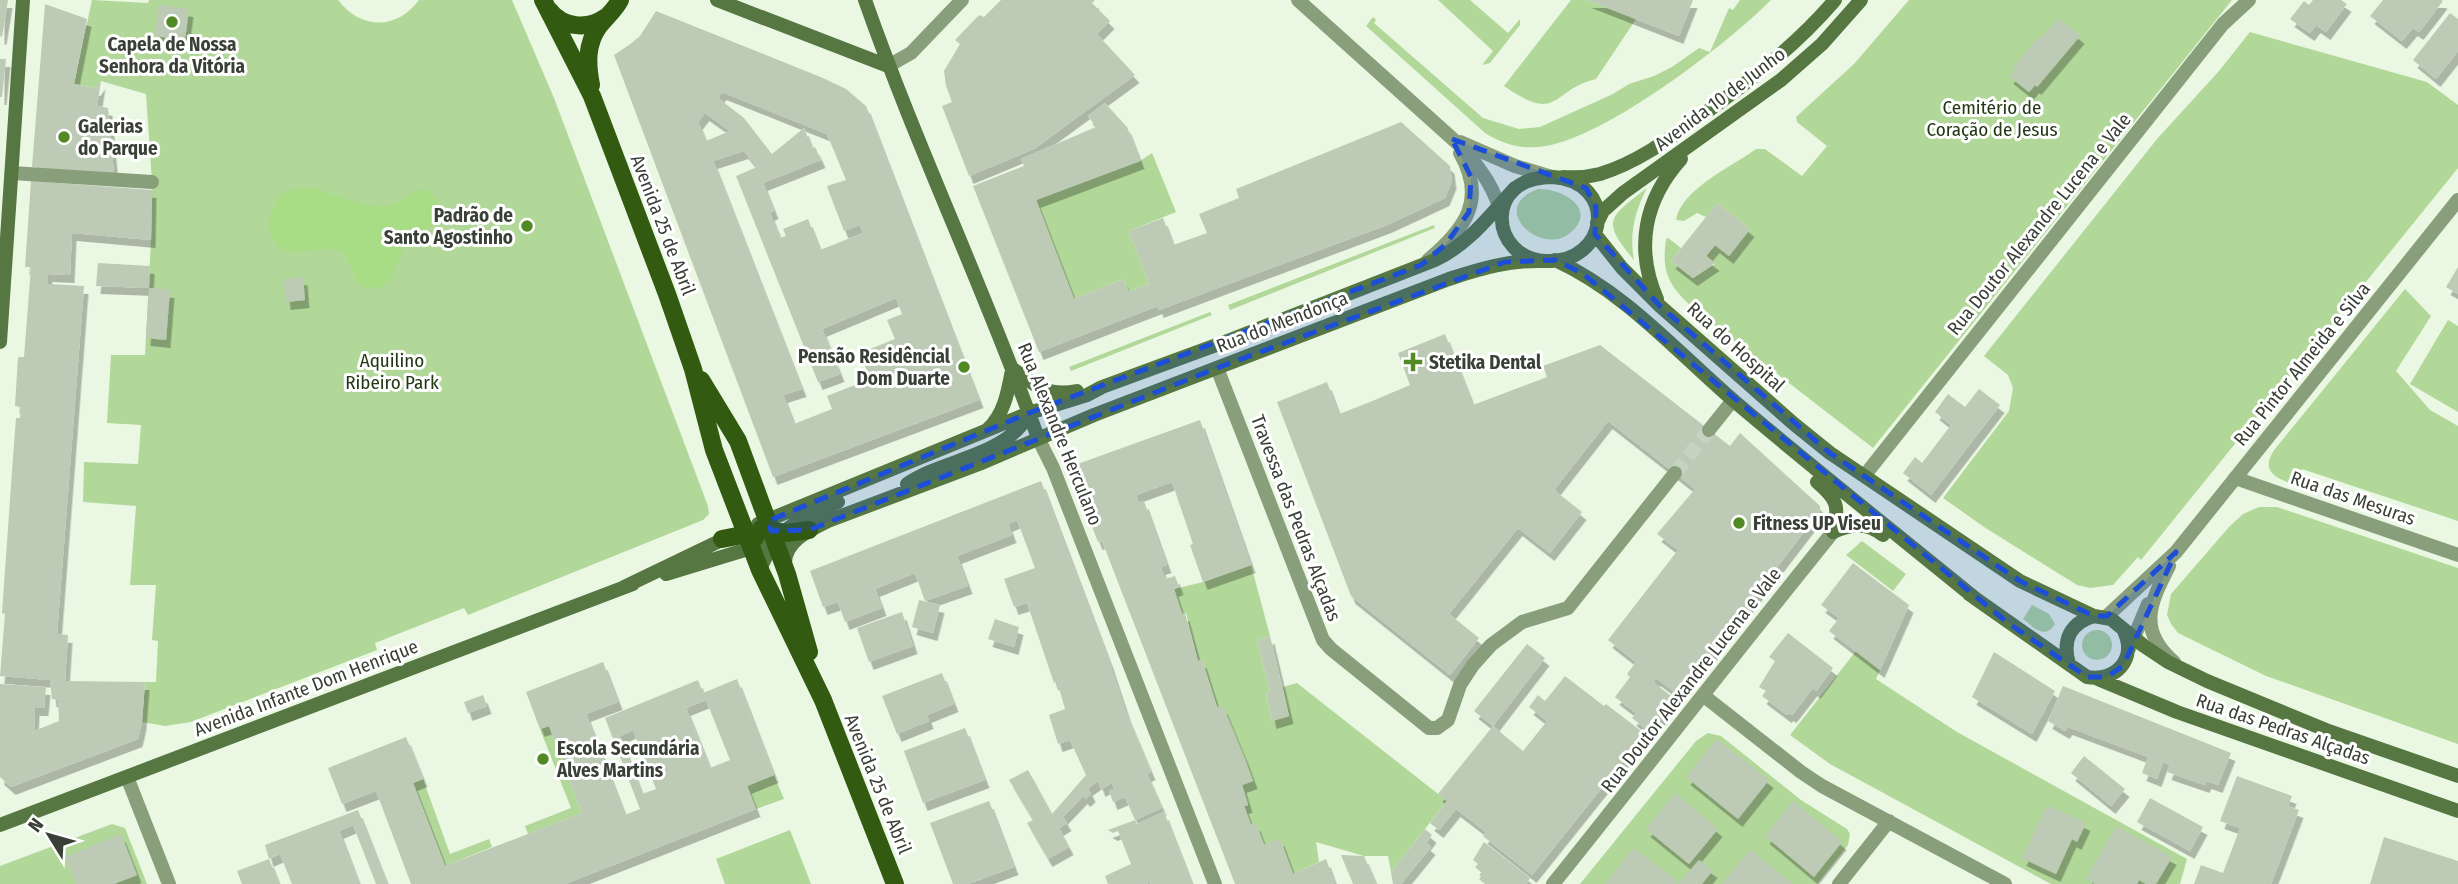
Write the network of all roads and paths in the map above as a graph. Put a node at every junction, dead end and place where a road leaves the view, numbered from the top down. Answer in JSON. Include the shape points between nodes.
{"nodes":[{"id":1,"x":23,"y":0,"type":"edge"},
{"id":2,"x":631,"y":0,"type":"edge"},
{"id":3,"x":717,"y":0,"type":"edge"},
{"id":4,"x":865,"y":0,"type":"edge"},
{"id":5,"x":962,"y":0,"type":"edge"},
{"id":6,"x":1298,"y":0,"type":"edge"},
{"id":7,"x":1835,"y":0,"type":"edge"},
{"id":8,"x":1861,"y":0,"type":"edge"},
{"id":9,"x":2249,"y":0,"type":"edge"},
{"id":10,"x":544,"y":2,"type":"edge"},
{"id":11,"x":614,"y":8,"type":"edge"},
{"id":12,"x":888,"y":66,"type":"junction"},
{"id":13,"x":592,"y":96,"type":"junction"},
{"id":14,"x":1452,"y":139,"type":"junction"},
{"id":15,"x":1696,"y":143,"type":"junction"},
{"id":16,"x":7,"y":144,"type":"edge"},
{"id":17,"x":12,"y":173,"type":"junction"},
{"id":18,"x":1558,"y":177,"type":"junction"},
{"id":19,"x":152,"y":182,"type":"dead end"},
{"id":20,"x":2458,"y":200,"type":"edge"},
{"id":21,"x":1500,"y":213,"type":"junction"},
{"id":22,"x":1596,"y":228,"type":"junction"},
{"id":23,"x":1550,"y":261,"type":"junction"},
{"id":24,"x":1421,"y":265,"type":"junction"},
{"id":25,"x":1660,"y":306,"type":"junction"},
{"id":26,"x":0,"y":342,"type":"edge"},
{"id":27,"x":1013,"y":368,"type":"junction"},
{"id":28,"x":1217,"y":368,"type":"junction"},
{"id":29,"x":693,"y":369,"type":"junction"},
{"id":30,"x":1102,"y":387,"type":"junction"},
{"id":31,"x":1738,"y":404,"type":"junction"},
{"id":32,"x":1029,"y":413,"type":"junction"},
{"id":33,"x":1709,"y":430,"type":"tunnel mouth"},
{"id":34,"x":986,"y":431,"type":"junction"},
{"id":35,"x":1038,"y":438,"type":"junction"},
{"id":36,"x":1675,"y":473,"type":"tunnel mouth"},
{"id":37,"x":1865,"y":475,"type":"junction"},
{"id":38,"x":2235,"y":478,"type":"junction"},
{"id":39,"x":888,"y":498,"type":"junction"},
{"id":40,"x":737,"y":509,"type":"junction"},
{"id":41,"x":809,"y":530,"type":"junction"},
{"id":42,"x":1833,"y":532,"type":"junction"},
{"id":43,"x":765,"y":534,"type":"junction"},
{"id":44,"x":724,"y":547,"type":"junction"},
{"id":45,"x":2176,"y":552,"type":"junction"},
{"id":46,"x":2458,"y":555,"type":"edge"},
{"id":47,"x":760,"y":570,"type":"junction"},
{"id":48,"x":787,"y":574,"type":"junction"},
{"id":49,"x":2158,"y":588,"type":"junction"},
{"id":50,"x":1976,"y":599,"type":"junction"},
{"id":51,"x":2100,"y":616,"type":"junction"},
{"id":52,"x":2129,"y":634,"type":"junction"},
{"id":53,"x":2069,"y":664,"type":"junction"},
{"id":54,"x":2186,"y":672,"type":"junction"},
{"id":55,"x":2098,"y":679,"type":"junction"},
{"id":56,"x":1704,"y":695,"type":"junction"},
{"id":57,"x":823,"y":700,"type":"junction"},
{"id":58,"x":2458,"y":776,"type":"edge"},
{"id":59,"x":127,"y":777,"type":"junction"},
{"id":60,"x":2458,"y":811,"type":"edge"},
{"id":61,"x":1889,"y":821,"type":"junction"},
{"id":62,"x":0,"y":825,"type":"edge"},
{"id":63,"x":169,"y":884,"type":"edge"},
{"id":64,"x":895,"y":884,"type":"edge"},
{"id":65,"x":1215,"y":884,"type":"edge"},
{"id":66,"x":1553,"y":884,"type":"edge"},
{"id":67,"x":1839,"y":884,"type":"edge"},
{"id":68,"x":2005,"y":884,"type":"edge"}],
"edges":[{"from":1,"to":16,"type":"main road"},
{"from":2,"to":11,"type":"main road"},
{"from":3,"to":12,"type":"main road"},
{"from":4,"to":12,"type":"main road","name":"Rua Alexandre Herculano"},
{"from":5,"to":12,"type":"street","via":[[911,53]]},
{"from":6,"to":14,"type":"street"},
{"from":7,"to":18,"type":"main road","name":"Avenida 10 de Junho","via":[[1769,65],[1661,144],[1598,174]]},
{"from":8,"to":15,"type":"main road","name":"Avenida 10 de Junho","via":[[1822,44],[1781,80]]},
{"from":9,"to":37,"type":"street","name":"Rua Doutor Alexandre Lucena e Vale","via":[[2223,24]]},
{"from":10,"to":11,"type":"main road","name":"Avenida 25 de Abril","via":[[553,15],[575,25],[599,22]]},
{"from":10,"to":13,"type":"main road","name":"Avenida 25 de Abril"},
{"from":11,"to":13,"type":"main road","name":"Avenida 25 de Abril","via":[[591,42]]},
{"from":12,"to":27,"type":"main road","name":"Rua Alexandre Herculano"},
{"from":13,"to":29,"type":"main road","name":"Avenida 25 de Abril"},
{"from":14,"to":18,"type":"street","via":[[1515,166]]},
{"from":14,"to":21,"type":"street","via":[[1480,169]]},
{"from":14,"to":24,"type":"street","name":"Rua do Mendonça","via":[[1471,177],[1469,212],[1445,246]]},
{"from":15,"to":22,"type":"main road","name":"Avenida 10 de Junho","via":[[1609,205]]},
{"from":15,"to":25,"type":"main road","via":[[1659,190],[1647,226],[1645,263]]},
{"from":16,"to":17,"type":"main road"},
{"from":17,"to":19,"type":"street"},
{"from":17,"to":26,"type":"main road"},
{"from":18,"to":21,"type":"main road","via":[[1526,181],[1515,188]]},
{"from":18,"to":22,"type":"main road","via":[[1586,188],[1594,198]]},
{"from":20,"to":38,"type":"street","name":"Rua Pintor Almeida e Silva"},
{"from":21,"to":23,"type":"main road","via":[[1504,232],[1515,247],[1523,254]]},
{"from":21,"to":24,"type":"main road","via":[[1457,247]]},
{"from":22,"to":23,"type":"main road","via":[[1585,249]]},
{"from":22,"to":25,"type":"main road","name":"Rua do Hospital","via":[[1622,268]]},
{"from":23,"to":28,"type":"main road","name":"Rua do Mendonça","via":[[1483,267]]},
{"from":23,"to":31,"type":"main road","via":[[1582,273],[1613,294]]},
{"from":24,"to":30,"type":"main road","name":"Rua do Mendonça"},
{"from":25,"to":37,"type":"main road","name":"Rua do Hospital","via":[[1794,424]]},
{"from":27,"to":30,"type":"main road","name":"Rua do Mendonça","via":[[1055,394]]},
{"from":27,"to":32,"type":"main road","name":"Rua Alexandre Herculano"},
{"from":27,"to":34,"type":"main road","via":[[1002,409]]},
{"from":28,"to":35,"type":"main road","name":"Rua do Mendonça"},
{"from":28,"to":36,"type":"street","name":"Travessa das Pedras Alçadas","via":[[1322,640],[1429,728],[1448,720],[1460,685],[1491,645],[1522,622],[1568,608]]},
{"from":29,"to":40,"type":"main road","name":"Avenida 25 de Abril","via":[[714,450]]},
{"from":29,"to":43,"type":"main road","name":"Avenida 25 de Abril","via":[[738,441],[758,495]]},
{"from":30,"to":32,"type":"main road","name":"Rua do Mendonça"},
{"from":31,"to":33,"type":"street"},
{"from":31,"to":42,"type":"main road","via":[[1751,423],[1835,499]]},
{"from":31,"to":50,"type":"main road"},
{"from":32,"to":34,"type":"main road"},
{"from":32,"to":35,"type":"main road","name":"Rua Alexandre Herculano"},
{"from":32,"to":39,"type":"main road","via":[[1024,425],[1002,443],[929,471]]},
{"from":34,"to":43,"type":"main road"},
{"from":35,"to":39,"type":"main road"},
{"from":35,"to":65,"type":"street","name":"Rua Alexandre Herculano"},
{"from":37,"to":51,"type":"main road","name":"Rua das Pedras Alçadas","via":[[2020,581]]},
{"from":38,"to":45,"type":"street","name":"Rua Pintor Almeida e Silva"},
{"from":38,"to":46,"type":"street","name":"Rua das Mesuras"},
{"from":39,"to":41,"type":"main road"},
{"from":40,"to":43,"type":"main road","name":"Avenida 25 de Abril"},
{"from":40,"to":44,"type":"main road","via":[[737,524]]},
{"from":41,"to":43,"type":"main road"},
{"from":41,"to":48,"type":"main road","via":[[787,551]]},
{"from":42,"to":50,"type":"main road","name":"Rua das Pedras Alçadas","via":[[1857,525],[1874,528]]},
{"from":42,"to":56,"type":"street","name":"Rua Doutor Alexandre Lucena e Vale"},
{"from":43,"to":44,"type":"main road","via":[[736,536]]},
{"from":43,"to":47,"type":"main road","name":"Avenida 25 de Abril"},
{"from":43,"to":48,"type":"main road","name":"Avenida 25 de Abril"},
{"from":44,"to":47,"type":"main road","via":[[747,557]]},
{"from":44,"to":59,"type":"main road","name":"Avenida Infante Dom Henrique"},
{"from":45,"to":49,"type":"street","name":"Rua Pintor Almeida e Silva"},
{"from":45,"to":51,"type":"street","name":"Rua Pintor Almeida e Silva"},
{"from":47,"to":57,"type":"main road","name":"Avenida 25 de Abril"},
{"from":48,"to":57,"type":"main road","name":"Avenida 25 de Abril"},
{"from":49,"to":52,"type":"street"},
{"from":49,"to":54,"type":"street","name":"Rua Pintor Almeida e Silva","via":[[2149,610],[2151,631],[2164,653]]},
{"from":50,"to":53,"type":"main road","name":"Rua das Pedras Alçadas"},
{"from":51,"to":52,"type":"main road","name":"Rua das Pedras Alçadas","via":[[2118,623]]},
{"from":51,"to":53,"type":"main road","via":[[2075,625],[2069,634]]},
{"from":52,"to":54,"type":"main road","name":"Rua das Pedras Alçadas"},
{"from":52,"to":55,"type":"main road","via":[[2127,658],[2116,673]]},
{"from":53,"to":55,"type":"main road","name":"Rua das Pedras Alçadas"},
{"from":54,"to":58,"type":"main road","name":"Rua das Pedras Alçadas","via":[[2326,730]]},
{"from":55,"to":60,"type":"main road","name":"Rua das Pedras Alçadas","via":[[2177,712]]},
{"from":56,"to":61,"type":"street","via":[[1801,772]]},
{"from":56,"to":66,"type":"street","name":"Rua Doutor Alexandre Lucena e Vale"},
{"from":57,"to":64,"type":"main road","name":"Avenida 25 de Abril"},
{"from":59,"to":62,"type":"main road","name":"Avenida Infante Dom Henrique"},
{"from":59,"to":63,"type":"street"},
{"from":61,"to":67,"type":"street"},
{"from":61,"to":68,"type":"street"}]}
